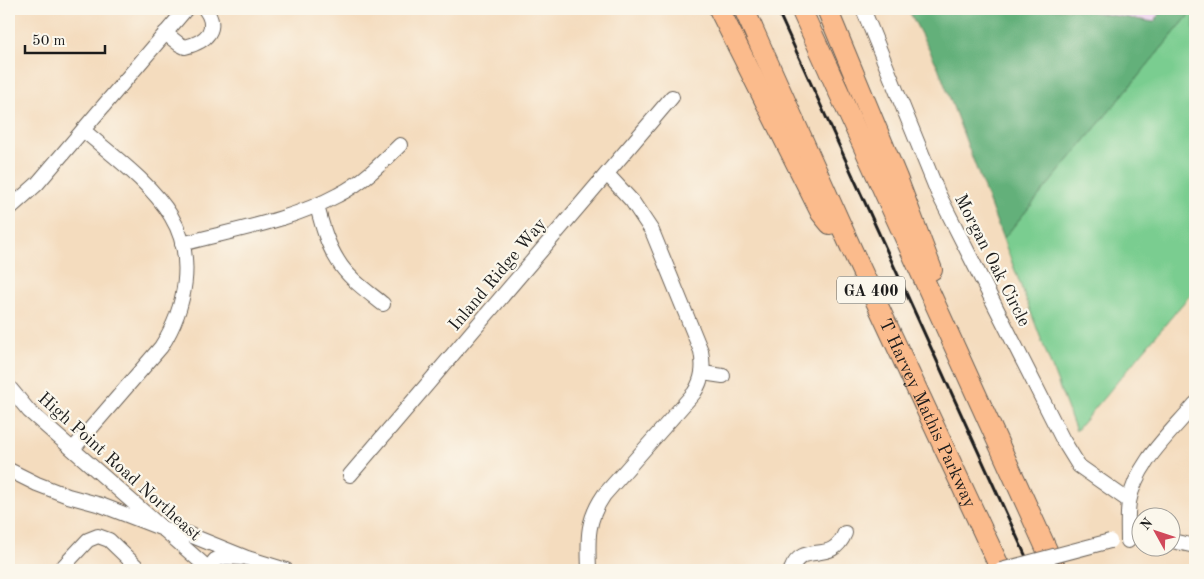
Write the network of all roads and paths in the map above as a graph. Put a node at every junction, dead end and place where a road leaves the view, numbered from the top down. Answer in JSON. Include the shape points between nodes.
{"nodes":[{"id":1,"x":186,"y":9,"type":"edge"},
{"id":2,"x":205,"y":9,"type":"edge"},
{"id":3,"x":719,"y":9,"type":"edge"},
{"id":4,"x":744,"y":9,"type":"edge"},
{"id":5,"x":800,"y":9,"type":"edge"},
{"id":6,"x":827,"y":9,"type":"edge"},
{"id":7,"x":863,"y":9,"type":"edge"},
{"id":8,"x":165,"y":34,"type":"junction"},
{"id":9,"x":672,"y":97,"type":"dead end"},
{"id":10,"x":83,"y":130,"type":"junction"},
{"id":11,"x":400,"y":145,"type":"dead end"},
{"id":12,"x":606,"y":174,"type":"junction"},
{"id":13,"x":317,"y":206,"type":"junction"},
{"id":14,"x":9,"y":209,"type":"edge"},
{"id":15,"x":182,"y":244,"type":"junction"},
{"id":16,"x":852,"y":250,"type":"junction"},
{"id":17,"x":383,"y":304,"type":"dead end"},
{"id":18,"x":703,"y":373,"type":"junction"},
{"id":19,"x":723,"y":376,"type":"dead end"},
{"id":20,"x":9,"y":387,"type":"edge"},
{"id":21,"x":1195,"y":404,"type":"edge"},
{"id":22,"x":73,"y":449,"type":"junction"},
{"id":23,"x":9,"y":470,"type":"edge"},
{"id":24,"x":350,"y":475,"type":"dead end"},
{"id":25,"x":1015,"y":481,"type":"junction"},
{"id":26,"x":1129,"y":501,"type":"junction"},
{"id":27,"x":163,"y":529,"type":"junction"},
{"id":28,"x":845,"y":533,"type":"dead end"},
{"id":29,"x":1132,"y":533,"type":"edge"},
{"id":30,"x":1132,"y":540,"type":"edge"},
{"id":31,"x":1182,"y":543,"type":"edge"},
{"id":32,"x":1195,"y":546,"type":"edge"},
{"id":33,"x":247,"y":558,"type":"junction"},
{"id":34,"x":60,"y":570,"type":"edge"},
{"id":35,"x":137,"y":570,"type":"edge"},
{"id":36,"x":208,"y":570,"type":"edge"},
{"id":37,"x":286,"y":570,"type":"edge"},
{"id":38,"x":589,"y":570,"type":"edge"},
{"id":39,"x":791,"y":570,"type":"edge"},
{"id":40,"x":1001,"y":570,"type":"edge"},
{"id":41,"x":1056,"y":570,"type":"edge"}],
"edges":[{"from":1,"to":8,"type":"street"},
{"from":2,"to":8,"type":"street","via":[[212,27],[202,39],[185,47]]},
{"from":3,"to":16,"type":"highway","via":[[821,213]]},
{"from":4,"to":16,"type":"highway","name":"T Harvey Mathis Parkway","number":"GA 400"},
{"from":5,"to":25,"type":"highway","number":"GA 400"},
{"from":6,"to":25,"type":"highway"},
{"from":7,"to":26,"type":"street","name":"Morgan Oak Circle","via":[[938,193],[1063,440],[1080,466]]},
{"from":8,"to":10,"type":"street"},
{"from":9,"to":12,"type":"street","name":"Inland Ridge Way"},
{"from":10,"to":14,"type":"street","via":[[37,184]]},
{"from":10,"to":15,"type":"street","via":[[157,197],[171,216]]},
{"from":11,"to":13,"type":"street","via":[[363,179]]},
{"from":12,"to":18,"type":"street","via":[[632,201],[652,231],[701,351]]},
{"from":12,"to":24,"type":"street","name":"Inland Ridge Way"},
{"from":13,"to":15,"type":"street"},
{"from":13,"to":17,"type":"street","via":[[338,262]]},
{"from":15,"to":22,"type":"street","via":[[185,287],[171,331],[161,347]]},
{"from":16,"to":40,"type":"highway","name":"T Harvey Mathis Parkway","number":"GA 400"},
{"from":18,"to":19,"type":"street"},
{"from":18,"to":38,"type":"street","via":[[694,393],[597,506],[588,536]]},
{"from":20,"to":22,"type":"street","name":"High Point Road Northeast","via":[[29,411]]},
{"from":21,"to":26,"type":"street","via":[[1145,463]]},
{"from":22,"to":27,"type":"street","name":"High Point Road Northeast"},
{"from":23,"to":27,"type":"street","via":[[68,496]]},
{"from":25,"to":41,"type":"highway","number":"GA 400"},
{"from":26,"to":29,"type":"street","via":[[1127,521]]},
{"from":27,"to":33,"type":"street","via":[[185,533]]},
{"from":27,"to":36,"type":"street","name":"High Point Road Northeast"},
{"from":28,"to":39,"type":"street","via":[[836,548],[803,555]]},
{"from":30,"to":40,"type":"street","bridge":true,"via":[[1110,541]]},
{"from":31,"to":32,"type":"street"},
{"from":33,"to":36,"type":"street","via":[[215,560]]},
{"from":33,"to":37,"type":"street"},
{"from":34,"to":35,"type":"street","via":[[88,540],[98,536],[109,540]]}]}
